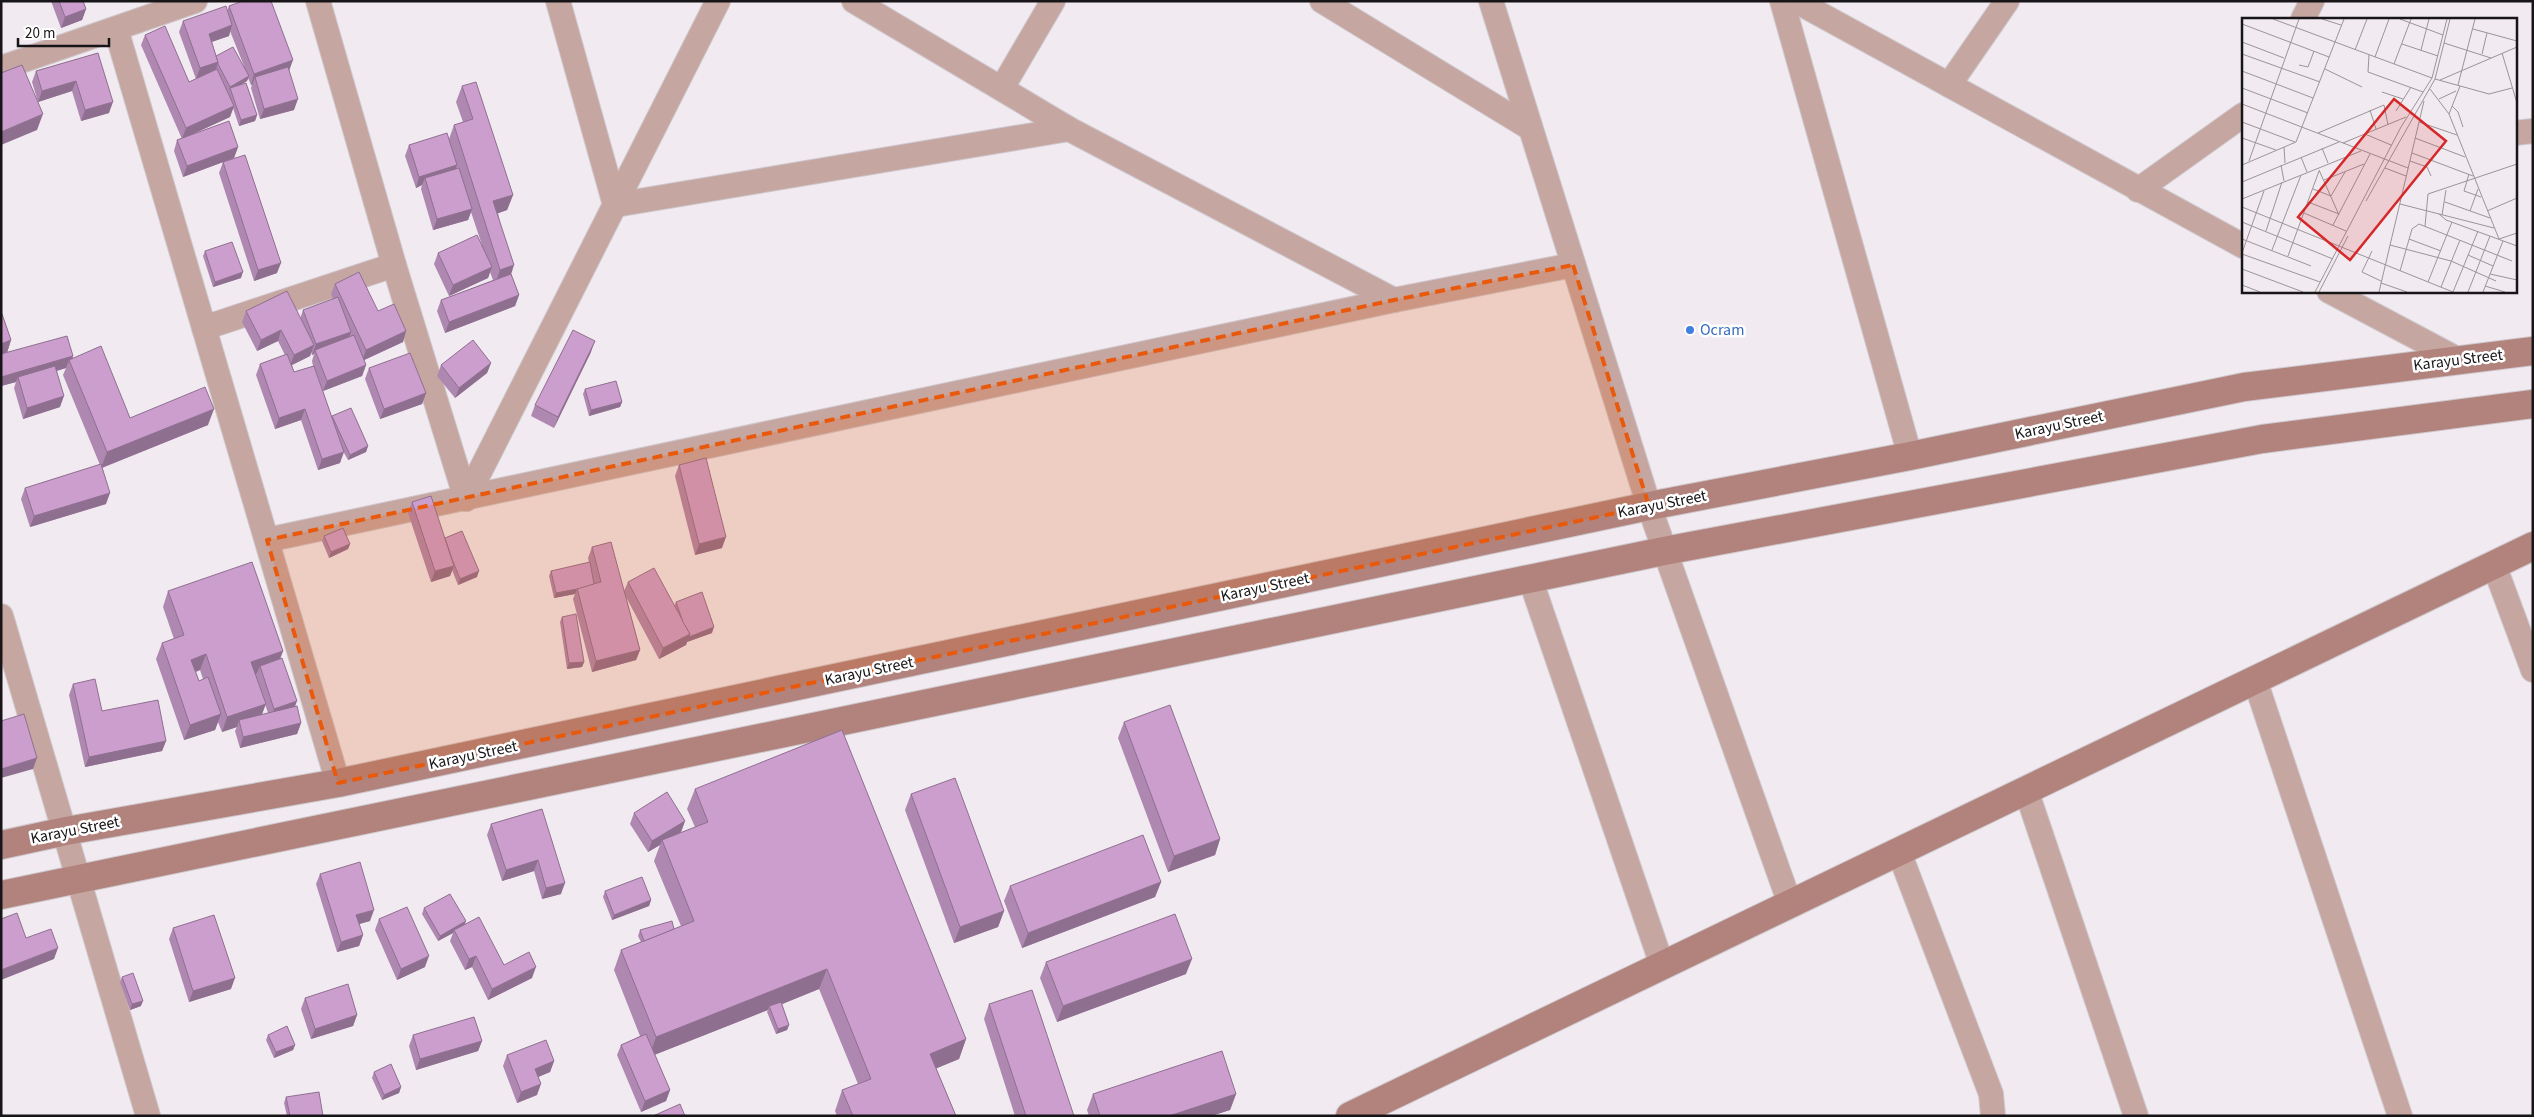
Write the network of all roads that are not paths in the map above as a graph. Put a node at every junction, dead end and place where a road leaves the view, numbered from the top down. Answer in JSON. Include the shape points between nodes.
{"nodes":[{"id":1,"x":195,"y":1,"type":"edge"},
{"id":2,"x":318,"y":1,"type":"edge"},
{"id":3,"x":558,"y":1,"type":"edge"},
{"id":4,"x":718,"y":1,"type":"edge"},
{"id":5,"x":854,"y":1,"type":"edge"},
{"id":6,"x":1053,"y":1,"type":"edge"},
{"id":7,"x":1322,"y":1,"type":"edge"},
{"id":8,"x":1491,"y":1,"type":"edge"},
{"id":9,"x":1782,"y":1,"type":"edge"},
{"id":10,"x":1796,"y":1,"type":"edge"},
{"id":11,"x":2007,"y":1,"type":"edge"},
{"id":12,"x":2312,"y":1,"type":"edge"},
{"id":13,"x":2304,"y":18,"type":"edge"},
{"id":14,"x":116,"y":28,"type":"junction"},
{"id":15,"x":1,"y":68,"type":"edge"},
{"id":16,"x":1949,"y":86,"type":"junction"},
{"id":17,"x":1002,"y":88,"type":"junction"},
{"id":18,"x":2242,"y":116,"type":"edge"},
{"id":19,"x":1530,"y":128,"type":"junction"},
{"id":20,"x":1069,"y":129,"type":"junction"},
{"id":21,"x":2533,"y":131,"type":"edge"},
{"id":22,"x":2516,"y":133,"type":"edge"},
{"id":23,"x":2138,"y":190,"type":"junction"},
{"id":24,"x":615,"y":205,"type":"junction"},
{"id":25,"x":2242,"y":245,"type":"edge"},
{"id":26,"x":394,"y":265,"type":"junction"},
{"id":27,"x":1573,"y":265,"type":"junction"},
{"id":28,"x":2330,"y":292,"type":"edge"},
{"id":29,"x":1394,"y":300,"type":"junction"},
{"id":30,"x":204,"y":328,"type":"junction"},
{"id":31,"x":2533,"y":351,"type":"edge"},
{"id":32,"x":2459,"y":360,"type":"junction"},
{"id":33,"x":2533,"y":404,"type":"edge"},
{"id":34,"x":1910,"y":456,"type":"junction"},
{"id":35,"x":466,"y":499,"type":"junction"},
{"id":36,"x":1649,"y":506,"type":"junction"},
{"id":37,"x":266,"y":540,"type":"junction"},
{"id":38,"x":2533,"y":546,"type":"edge"},
{"id":39,"x":1664,"y":551,"type":"junction"},
{"id":40,"x":2494,"y":565,"type":"junction"},
{"id":41,"x":1530,"y":578,"type":"junction"},
{"id":42,"x":1,"y":616,"type":"edge"},
{"id":43,"x":2533,"y":670,"type":"edge"},
{"id":44,"x":2256,"y":680,"type":"junction"},
{"id":45,"x":338,"y":783,"type":"junction"},
{"id":46,"x":2026,"y":790,"type":"junction"},
{"id":47,"x":66,"y":831,"type":"junction"},
{"id":48,"x":1,"y":845,"type":"edge"},
{"id":49,"x":1899,"y":852,"type":"junction"},
{"id":50,"x":78,"y":878,"type":"junction"},
{"id":51,"x":1,"y":895,"type":"edge"},
{"id":52,"x":1790,"y":904,"type":"junction"},
{"id":53,"x":1662,"y":965,"type":"junction"},
{"id":54,"x":148,"y":1116,"type":"edge"},
{"id":55,"x":1350,"y":1116,"type":"edge"},
{"id":56,"x":1993,"y":1116,"type":"edge"},
{"id":57,"x":2136,"y":1116,"type":"edge"},
{"id":58,"x":2400,"y":1116,"type":"edge"}],
"edges":[{"from":1,"to":14,"type":"street"},
{"from":2,"to":26,"type":"street"},
{"from":3,"to":24,"type":"street"},
{"from":4,"to":24,"type":"street"},
{"from":5,"to":17,"type":"street"},
{"from":6,"to":17,"type":"street"},
{"from":7,"to":19,"type":"street"},
{"from":8,"to":19,"type":"street"},
{"from":9,"to":34,"type":"street"},
{"from":10,"to":16,"type":"street"},
{"from":11,"to":16,"type":"street"},
{"from":12,"to":13,"type":"street"},
{"from":14,"to":15,"type":"street"},
{"from":14,"to":30,"type":"street"},
{"from":16,"to":23,"type":"street"},
{"from":17,"to":20,"type":"street"},
{"from":18,"to":23,"type":"street"},
{"from":19,"to":27,"type":"street"},
{"from":20,"to":24,"type":"street"},
{"from":20,"to":29,"type":"street"},
{"from":21,"to":22,"type":"street"},
{"from":23,"to":25,"type":"street"},
{"from":24,"to":35,"type":"street"},
{"from":26,"to":30,"type":"street"},
{"from":26,"to":35,"type":"street"},
{"from":27,"to":29,"type":"street"},
{"from":27,"to":36,"type":"street"},
{"from":28,"to":32,"type":"street"},
{"from":29,"to":35,"type":"street"},
{"from":30,"to":37,"type":"street"},
{"from":31,"to":32,"type":"main road","name":"Karayu Street"},
{"from":32,"to":34,"type":"main road","name":"Karayu Street","via":[[2244,387]]},
{"from":33,"to":39,"type":"main road","via":[[2262,439]]},
{"from":34,"to":36,"type":"main road","name":"Karayu Street"},
{"from":35,"to":37,"type":"street"},
{"from":36,"to":39,"type":"street"},
{"from":36,"to":45,"type":"main road","name":"Karayu Street"},
{"from":37,"to":45,"type":"street"},
{"from":38,"to":40,"type":"main road"},
{"from":39,"to":41,"type":"main road"},
{"from":39,"to":52,"type":"street"},
{"from":40,"to":43,"type":"street"},
{"from":40,"to":44,"type":"main road"},
{"from":41,"to":50,"type":"main road"},
{"from":41,"to":53,"type":"street"},
{"from":42,"to":47,"type":"street"},
{"from":44,"to":46,"type":"main road"},
{"from":44,"to":58,"type":"street"},
{"from":45,"to":47,"type":"main road","name":"Karayu Street"},
{"from":46,"to":49,"type":"main road"},
{"from":46,"to":57,"type":"street"},
{"from":47,"to":48,"type":"main road","name":"Karayu Street"},
{"from":47,"to":50,"type":"street"},
{"from":49,"to":52,"type":"main road"},
{"from":49,"to":56,"type":"street","via":[[1991,1094]]},
{"from":50,"to":51,"type":"main road"},
{"from":50,"to":54,"type":"street"},
{"from":52,"to":53,"type":"main road"},
{"from":53,"to":55,"type":"main road"}]}
